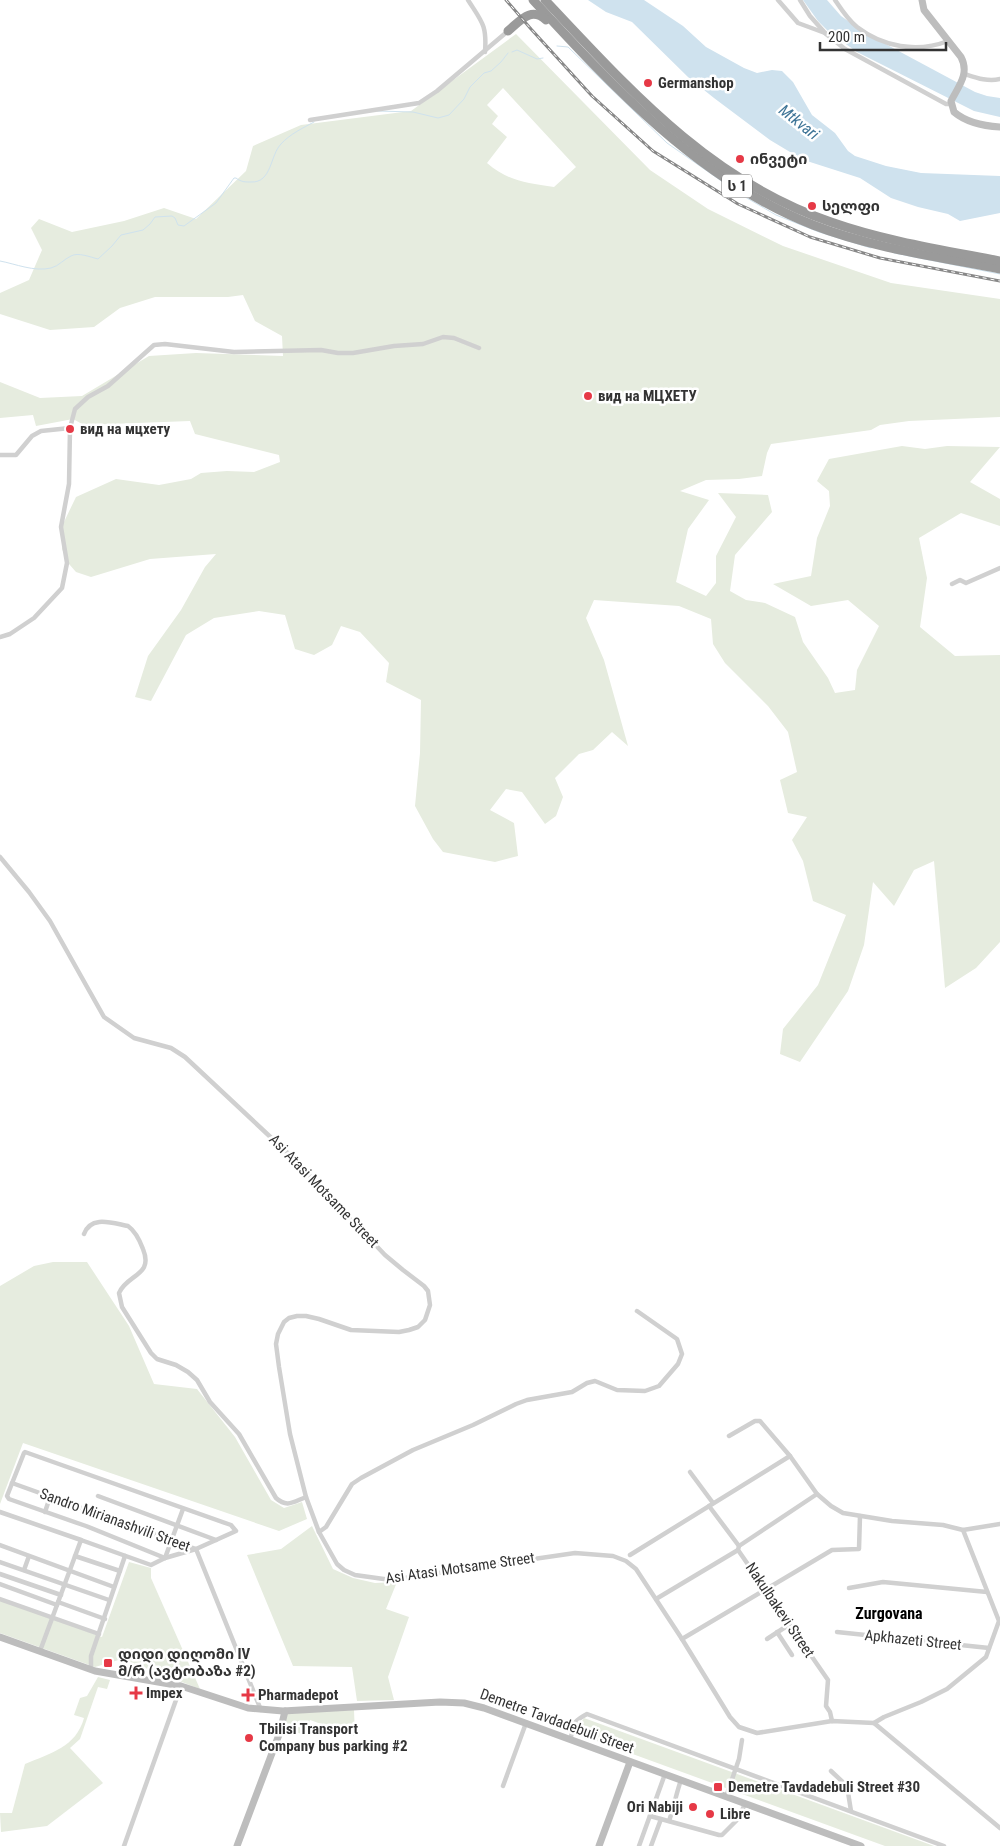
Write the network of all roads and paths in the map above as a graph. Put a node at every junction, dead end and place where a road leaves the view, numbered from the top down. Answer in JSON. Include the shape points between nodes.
{"nodes":[{"id":1,"x":468,"y":0,"type":"edge"},
{"id":2,"x":528,"y":0,"type":"edge"},
{"id":3,"x":532,"y":0,"type":"edge"},
{"id":4,"x":545,"y":0,"type":"edge"},
{"id":5,"x":778,"y":0,"type":"edge"},
{"id":6,"x":800,"y":0,"type":"edge"},
{"id":7,"x":835,"y":0,"type":"edge"},
{"id":8,"x":922,"y":0,"type":"edge"},
{"id":9,"x":526,"y":15,"type":"junction"},
{"id":10,"x":508,"y":31,"type":"joint"},
{"id":11,"x":562,"y":31,"type":"junction"},
{"id":12,"x":826,"y":34,"type":"junction"},
{"id":13,"x":948,"y":41,"type":"junction"},
{"id":14,"x":485,"y":52,"type":"junction"},
{"id":15,"x":964,"y":77,"type":"junction"},
{"id":16,"x":1000,"y":79,"type":"edge"},
{"id":17,"x":950,"y":103,"type":"junction"},
{"id":18,"x":310,"y":120,"type":"dead end"},
{"id":19,"x":1000,"y":127,"type":"edge"},
{"id":20,"x":1000,"y":261,"type":"edge"},
{"id":21,"x":1000,"y":268,"type":"edge"},
{"id":22,"x":479,"y":348,"type":"dead end"},
{"id":23,"x":70,"y":428,"type":"junction"},
{"id":24,"x":0,"y":455,"type":"edge"},
{"id":25,"x":1000,"y":568,"type":"edge"},
{"id":26,"x":952,"y":584,"type":"dead end"},
{"id":27,"x":0,"y":637,"type":"edge"},
{"id":28,"x":0,"y":857,"type":"edge"},
{"id":29,"x":84,"y":1234,"type":"dead end"},
{"id":30,"x":637,"y":1311,"type":"dead end"},
{"id":31,"x":729,"y":1436,"type":"dead end"},
{"id":32,"x":790,"y":1456,"type":"junction"},
{"id":33,"x":690,"y":1472,"type":"dead end"},
{"id":34,"x":12,"y":1483,"type":"junction"},
{"id":35,"x":817,"y":1494,"type":"junction"},
{"id":36,"x":98,"y":1496,"type":"dead end"},
{"id":37,"x":50,"y":1497,"type":"junction"},
{"id":38,"x":306,"y":1497,"type":"junction"},
{"id":39,"x":711,"y":1504,"type":"junction"},
{"id":40,"x":183,"y":1509,"type":"junction"},
{"id":41,"x":0,"y":1512,"type":"edge"},
{"id":42,"x":45,"y":1512,"type":"junction"},
{"id":43,"x":860,"y":1516,"type":"junction"},
{"id":44,"x":177,"y":1524,"type":"junction"},
{"id":45,"x":1000,"y":1524,"type":"edge"},
{"id":46,"x":963,"y":1530,"type":"junction"},
{"id":47,"x":319,"y":1532,"type":"junction"},
{"id":48,"x":81,"y":1540,"type":"junction"},
{"id":49,"x":172,"y":1540,"type":"junction"},
{"id":50,"x":216,"y":1540,"type":"junction"},
{"id":51,"x":0,"y":1545,"type":"edge"},
{"id":52,"x":738,"y":1548,"type":"junction"},
{"id":53,"x":196,"y":1549,"type":"junction"},
{"id":54,"x":630,"y":1555,"type":"dead end"},
{"id":55,"x":29,"y":1556,"type":"junction"},
{"id":56,"x":75,"y":1556,"type":"junction"},
{"id":57,"x":125,"y":1556,"type":"junction"},
{"id":58,"x":165,"y":1558,"type":"junction"},
{"id":59,"x":0,"y":1562,"type":"edge"},
{"id":60,"x":24,"y":1570,"type":"junction"},
{"id":61,"x":70,"y":1571,"type":"junction"},
{"id":62,"x":120,"y":1571,"type":"junction"},
{"id":63,"x":0,"y":1574,"type":"edge"},
{"id":64,"x":0,"y":1584,"type":"edge"},
{"id":65,"x":64,"y":1584,"type":"junction"},
{"id":66,"x":114,"y":1586,"type":"junction"},
{"id":67,"x":765,"y":1588,"type":"junction"},
{"id":68,"x":849,"y":1588,"type":"dead end"},
{"id":69,"x":987,"y":1592,"type":"junction"},
{"id":70,"x":61,"y":1595,"type":"junction"},
{"id":71,"x":0,"y":1598,"type":"edge"},
{"id":72,"x":656,"y":1599,"type":"junction"},
{"id":73,"x":109,"y":1600,"type":"junction"},
{"id":74,"x":58,"y":1603,"type":"junction"},
{"id":75,"x":52,"y":1618,"type":"junction"},
{"id":76,"x":104,"y":1618,"type":"junction"},
{"id":77,"x":1000,"y":1620,"type":"edge"},
{"id":78,"x":790,"y":1624,"type":"junction"},
{"id":79,"x":777,"y":1632,"type":"junction"},
{"id":80,"x":836,"y":1632,"type":"dead end"},
{"id":81,"x":99,"y":1634,"type":"junction"},
{"id":82,"x":0,"y":1638,"type":"edge"},
{"id":83,"x":682,"y":1639,"type":"junction"},
{"id":84,"x":767,"y":1639,"type":"dead end"},
{"id":85,"x":990,"y":1648,"type":"junction"},
{"id":86,"x":40,"y":1651,"type":"junction"},
{"id":87,"x":792,"y":1654,"type":"dead end"},
{"id":88,"x":90,"y":1670,"type":"junction"},
{"id":89,"x":181,"y":1686,"type":"junction"},
{"id":90,"x":261,"y":1710,"type":"junction"},
{"id":91,"x":285,"y":1711,"type":"junction"},
{"id":92,"x":832,"y":1721,"type":"junction"},
{"id":93,"x":526,"y":1723,"type":"junction"},
{"id":94,"x":874,"y":1724,"type":"junction"},
{"id":95,"x":570,"y":1740,"type":"junction"},
{"id":96,"x":742,"y":1740,"type":"dead end"},
{"id":97,"x":630,"y":1762,"type":"junction"},
{"id":98,"x":736,"y":1768,"type":"junction"},
{"id":99,"x":831,"y":1771,"type":"dead end"},
{"id":100,"x":665,"y":1774,"type":"junction"},
{"id":101,"x":681,"y":1780,"type":"junction"},
{"id":102,"x":503,"y":1786,"type":"dead end"},
{"id":103,"x":726,"y":1797,"type":"junction"},
{"id":104,"x":745,"y":1804,"type":"junction"},
{"id":105,"x":851,"y":1811,"type":"junction"},
{"id":106,"x":650,"y":1816,"type":"junction"},
{"id":107,"x":661,"y":1819,"type":"junction"},
{"id":108,"x":669,"y":1821,"type":"junction"},
{"id":109,"x":1000,"y":1828,"type":"edge"},
{"id":110,"x":124,"y":1846,"type":"edge"},
{"id":111,"x":237,"y":1846,"type":"edge"},
{"id":112,"x":599,"y":1846,"type":"edge"},
{"id":113,"x":639,"y":1846,"type":"edge"},
{"id":114,"x":651,"y":1846,"type":"edge"},
{"id":115,"x":861,"y":1846,"type":"edge"},
{"id":116,"x":944,"y":1846,"type":"edge"}],
"edges":[{"from":1,"to":14,"type":"street","via":[[483,24]]},
{"from":2,"to":9,"type":"highway","via":[[530,5]]},
{"from":3,"to":11,"type":"highway","number":"ს 1"},
{"from":4,"to":20,"type":"highway","number":"ს 1","via":[[657,116],[704,154],[758,190],[809,214],[852,229]]},
{"from":5,"to":12,"type":"street","via":[[798,23]]},
{"from":6,"to":12,"type":"street"},
{"from":7,"to":13,"type":"street","via":[[856,27],[893,45],[906,48],[935,46]]},
{"from":8,"to":13,"type":"main road","via":[[924,10]]},
{"from":9,"to":10,"type":"highway"},
{"from":9,"to":11,"type":"highway","via":[[537,14]]},
{"from":10,"to":14,"type":"street"},
{"from":11,"to":21,"type":"highway","number":"ს 1","via":[[635,106],[677,142],[711,169],[766,203],[813,226],[848,236]]},
{"from":12,"to":17,"type":"street","via":[[845,49],[946,104]]},
{"from":13,"to":15,"type":"main road","via":[[961,57],[965,66]]},
{"from":14,"to":18,"type":"street","via":[[419,103]]},
{"from":15,"to":16,"type":"street"},
{"from":15,"to":17,"type":"main road"},
{"from":17,"to":19,"type":"main road","via":[[954,112],[970,122]]},
{"from":22,"to":23,"type":"street","via":[[443,337],[423,344],[353,353],[321,350],[234,352],[165,344],[154,346],[108,386],[80,403]]},
{"from":23,"to":24,"type":"street","via":[[41,431],[32,436],[16,455]]},
{"from":23,"to":27,"type":"street","via":[[69,484],[61,527],[67,563],[62,588],[34,618]]},
{"from":25,"to":26,"type":"street","via":[[966,583],[960,580]]},
{"from":28,"to":38,"type":"street","name":"Asi Atasi Motsame Street","via":[[50,921],[104,1017],[134,1038],[171,1048],[185,1057],[294,1159],[385,1254],[428,1291],[430,1305],[425,1320],[409,1330],[352,1330],[306,1316],[289,1318],[281,1327],[276,1344],[279,1368],[290,1434]]},
{"from":29,"to":38,"type":"street","via":[[90,1225],[99,1221],[131,1228],[146,1261],[142,1270],[119,1293],[130,1323],[150,1354],[176,1365],[197,1380],[210,1402],[239,1434],[282,1504]]},
{"from":30,"to":47,"type":"street","via":[[677,1339],[682,1354],[678,1364],[659,1386],[645,1391],[617,1390],[595,1381],[572,1392],[516,1404],[413,1450],[361,1478],[352,1484],[326,1528]]},
{"from":31,"to":32,"type":"street","via":[[760,1421]]},
{"from":32,"to":35,"type":"street"},
{"from":32,"to":39,"type":"street"},
{"from":33,"to":39,"type":"street","name":"Nakulbakevi Street"},
{"from":34,"to":37,"type":"street","name":"Sandro Mirianashvili Street"},
{"from":34,"to":40,"type":"street","via":[[24,1453],[28,1452]]},
{"from":34,"to":42,"type":"street","via":[[8,1498]]},
{"from":35,"to":43,"type":"street","via":[[831,1506]]},
{"from":35,"to":52,"type":"street"},
{"from":36,"to":44,"type":"street"},
{"from":37,"to":42,"type":"street"},
{"from":37,"to":49,"type":"street","name":"Sandro Mirianashvili Street"},
{"from":38,"to":47,"type":"street","name":"Asi Atasi Motsame Street"},
{"from":39,"to":52,"type":"street","name":"Nakulbakevi Street"},
{"from":39,"to":54,"type":"street"},
{"from":40,"to":44,"type":"street"},
{"from":40,"to":50,"type":"street","via":[[231,1525],[236,1531]]},
{"from":41,"to":48,"type":"street"},
{"from":42,"to":58,"type":"street"},
{"from":43,"to":46,"type":"street"},
{"from":43,"to":67,"type":"street","via":[[859,1548],[832,1550]]},
{"from":44,"to":49,"type":"street"},
{"from":44,"to":50,"type":"street"},
{"from":45,"to":46,"type":"street"},
{"from":46,"to":69,"type":"street"},
{"from":47,"to":72,"type":"street","name":"Asi Atasi Motsame Street","via":[[344,1570],[370,1579],[391,1580],[575,1553],[602,1554],[626,1560]]},
{"from":48,"to":56,"type":"street"},
{"from":48,"to":57,"type":"street"},
{"from":49,"to":53,"type":"street","name":"Sandro Mirianashvili Street"},
{"from":49,"to":58,"type":"street"},
{"from":50,"to":53,"type":"street"},
{"from":51,"to":55,"type":"street"},
{"from":52,"to":67,"type":"street","name":"Nakulbakevi Street"},
{"from":52,"to":72,"type":"street"},
{"from":53,"to":58,"type":"street"},
{"from":53,"to":90,"type":"street","name":"Sandro Mirianashvili Street"},
{"from":55,"to":60,"type":"street"},
{"from":55,"to":61,"type":"street"},
{"from":56,"to":61,"type":"street"},
{"from":56,"to":62,"type":"street"},
{"from":57,"to":58,"type":"street","via":[[151,1566]]},
{"from":57,"to":62,"type":"street"},
{"from":59,"to":60,"type":"street"},
{"from":60,"to":65,"type":"street"},
{"from":61,"to":65,"type":"street"},
{"from":61,"to":66,"type":"street"},
{"from":62,"to":66,"type":"street"},
{"from":63,"to":70,"type":"street"},
{"from":64,"to":74,"type":"street"},
{"from":65,"to":70,"type":"street"},
{"from":65,"to":73,"type":"street"},
{"from":66,"to":73,"type":"street"},
{"from":67,"to":78,"type":"street","name":"Nakulbakevi Street"},
{"from":67,"to":83,"type":"street"},
{"from":68,"to":69,"type":"street","via":[[883,1582]]},
{"from":69,"to":77,"type":"street"},
{"from":70,"to":74,"type":"street"},
{"from":71,"to":75,"type":"street"},
{"from":72,"to":83,"type":"street","name":"Asi Atasi Motsame Street"},
{"from":73,"to":76,"type":"street"},
{"from":74,"to":75,"type":"street"},
{"from":74,"to":76,"type":"street"},
{"from":75,"to":81,"type":"street"},
{"from":75,"to":86,"type":"street"},
{"from":76,"to":81,"type":"street"},
{"from":77,"to":85,"type":"street"},
{"from":78,"to":79,"type":"street"},
{"from":78,"to":92,"type":"street","name":"Nakulbakevi Street","via":[[828,1680],[826,1706]]},
{"from":79,"to":84,"type":"street"},
{"from":79,"to":87,"type":"street"},
{"from":80,"to":85,"type":"street","name":"Apkhazeti Street"},
{"from":81,"to":88,"type":"street"},
{"from":82,"to":86,"type":"main road","name":"Demetre Tavdadebuli Street"},
{"from":83,"to":92,"type":"street","name":"Asi Atasi Motsame Street","via":[[739,1727],[764,1733]]},
{"from":85,"to":94,"type":"street","via":[[986,1657],[947,1689],[884,1716]]},
{"from":86,"to":88,"type":"main road","name":"Demetre Tavdadebuli Street"},
{"from":88,"to":89,"type":"main road","name":"Demetre Tavdadebuli Street"},
{"from":89,"to":90,"type":"main road","name":"Demetre Tavdadebuli Street","via":[[235,1705]]},
{"from":89,"to":110,"type":"street"},
{"from":90,"to":91,"type":"main road","name":"Demetre Tavdadebuli Street"},
{"from":91,"to":93,"type":"main road","name":"Demetre Tavdadebuli Street","via":[[452,1702],[484,1708]]},
{"from":91,"to":111,"type":"main road"},
{"from":92,"to":94,"type":"street","name":"Asi Atasi Motsame Street"},
{"from":93,"to":95,"type":"main road","name":"Demetre Tavdadebuli Street"},
{"from":93,"to":102,"type":"street"},
{"from":94,"to":109,"type":"street"},
{"from":95,"to":97,"type":"main road","name":"Demetre Tavdadebuli Street"},
{"from":95,"to":98,"type":"street","name":"Demetre Tavdadebuli Street","via":[[577,1718],[587,1714]]},
{"from":96,"to":98,"type":"street"},
{"from":97,"to":100,"type":"main road","name":"Demetre Tavdadebuli Street"},
{"from":97,"to":112,"type":"main road"},
{"from":98,"to":103,"type":"street"},
{"from":98,"to":105,"type":"street","name":"Demetre Tavdadebuli Street"},
{"from":99,"to":105,"type":"street","via":[[847,1786]]},
{"from":100,"to":101,"type":"main road","name":"Demetre Tavdadebuli Street"},
{"from":100,"to":106,"type":"street"},
{"from":101,"to":103,"type":"main road","name":"Demetre Tavdadebuli Street"},
{"from":101,"to":108,"type":"street"},
{"from":103,"to":104,"type":"main road","name":"Demetre Tavdadebuli Street"},
{"from":104,"to":108,"type":"street","via":[[738,1819],[722,1835]]},
{"from":104,"to":115,"type":"main road","name":"Demetre Tavdadebuli Street"},
{"from":105,"to":116,"type":"street","name":"Demetre Tavdadebuli Street"},
{"from":106,"to":107,"type":"street"},
{"from":106,"to":113,"type":"street"},
{"from":107,"to":108,"type":"street"},
{"from":107,"to":114,"type":"street"}]}
